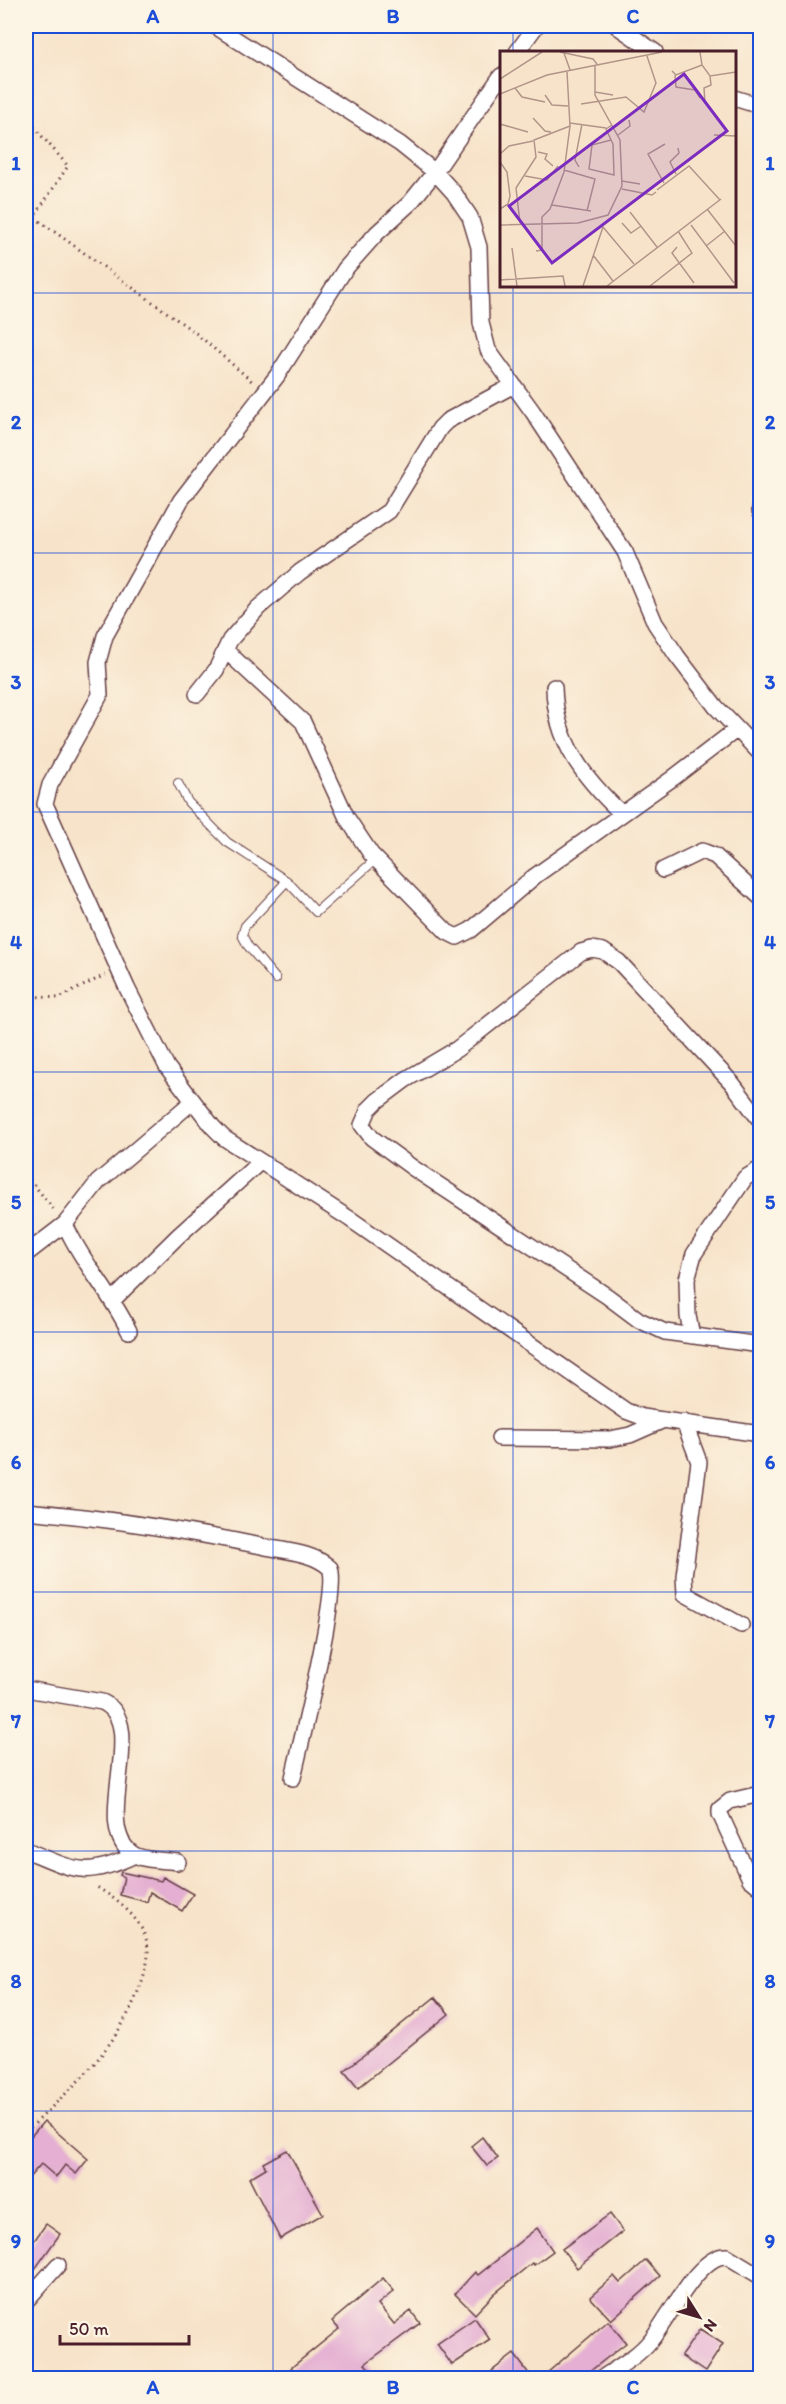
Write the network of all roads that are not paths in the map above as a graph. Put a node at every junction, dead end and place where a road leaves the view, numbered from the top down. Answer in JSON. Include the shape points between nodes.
{"nodes":[{"id":1,"x":215,"y":26,"type":"edge"},
{"id":2,"x":536,"y":26,"type":"edge"},
{"id":3,"x":617,"y":26,"type":"edge"},
{"id":4,"x":518,"y":51,"type":"edge"},
{"id":5,"x":654,"y":51,"type":"edge"},
{"id":6,"x":500,"y":77,"type":"edge"},
{"id":7,"x":735,"y":98,"type":"edge"},
{"id":8,"x":760,"y":106,"type":"edge"},
{"id":9,"x":435,"y":172,"type":"junction"},
{"id":10,"x":512,"y":386,"type":"junction"},
{"id":11,"x":225,"y":650,"type":"junction"},
{"id":12,"x":554,"y":687,"type":"dead end"},
{"id":13,"x":197,"y":694,"type":"dead end"},
{"id":14,"x":737,"y":729,"type":"junction"},
{"id":15,"x":760,"y":753,"type":"edge"},
{"id":16,"x":178,"y":783,"type":"dead end"},
{"id":17,"x":621,"y":813,"type":"junction"},
{"id":18,"x":376,"y":859,"type":"junction"},
{"id":19,"x":663,"y":870,"type":"dead end"},
{"id":20,"x":286,"y":881,"type":"junction"},
{"id":21,"x":760,"y":897,"type":"edge"},
{"id":22,"x":276,"y":979,"type":"dead end"},
{"id":23,"x":192,"y":1102,"type":"junction"},
{"id":24,"x":760,"y":1120,"type":"edge"},
{"id":25,"x":260,"y":1162,"type":"junction"},
{"id":26,"x":760,"y":1169,"type":"edge"},
{"id":27,"x":65,"y":1224,"type":"junction"},
{"id":28,"x":26,"y":1254,"type":"edge"},
{"id":29,"x":114,"y":1299,"type":"junction"},
{"id":30,"x":129,"y":1331,"type":"dead end"},
{"id":31,"x":692,"y":1336,"type":"junction"},
{"id":32,"x":760,"y":1345,"type":"edge"},
{"id":33,"x":664,"y":1420,"type":"junction"},
{"id":34,"x":684,"y":1422,"type":"junction"},
{"id":35,"x":760,"y":1434,"type":"edge"},
{"id":36,"x":499,"y":1438,"type":"dead end"},
{"id":37,"x":26,"y":1511,"type":"edge"},
{"id":38,"x":741,"y":1625,"type":"dead end"},
{"id":39,"x":26,"y":1689,"type":"edge"},
{"id":40,"x":293,"y":1778,"type":"dead end"},
{"id":41,"x":760,"y":1794,"type":"edge"},
{"id":42,"x":26,"y":1850,"type":"edge"},
{"id":43,"x":135,"y":1855,"type":"junction"},
{"id":44,"x":178,"y":1863,"type":"dead end"},
{"id":45,"x":760,"y":1887,"type":"edge"},
{"id":46,"x":58,"y":2265,"type":"dead end"},
{"id":47,"x":760,"y":2276,"type":"edge"},
{"id":48,"x":26,"y":2301,"type":"edge"},
{"id":49,"x":602,"y":2379,"type":"edge"}],
"edges":[{"from":1,"to":9,"type":"street","via":[[367,121]]},
{"from":2,"to":4,"type":"street"},
{"from":3,"to":5,"type":"street"},
{"from":6,"to":9,"type":"street"},
{"from":7,"to":8,"type":"street"},
{"from":9,"to":10,"type":"street","via":[[471,218],[479,248],[481,322],[488,350]]},
{"from":9,"to":23,"type":"street","via":[[345,269],[264,392],[181,500],[99,652],[100,695],[46,795],[48,815],[118,968],[167,1066]]},
{"from":10,"to":11,"type":"street","via":[[447,421],[388,511],[300,572],[243,624]]},
{"from":10,"to":14,"type":"street","via":[[625,552],[655,623],[716,707]]},
{"from":11,"to":13,"type":"street","via":[[211,679]]},
{"from":11,"to":18,"type":"street","via":[[303,722],[346,818]]},
{"from":12,"to":17,"type":"street","via":[[559,731],[598,790]]},
{"from":14,"to":15,"type":"street"},
{"from":14,"to":17,"type":"street"},
{"from":16,"to":20,"type":"lane","via":[[188,802],[227,842]]},
{"from":17,"to":18,"type":"street","via":[[535,876],[463,936],[453,937],[447,932]]},
{"from":18,"to":20,"type":"lane","via":[[316,912]]},
{"from":19,"to":21,"type":"street","via":[[702,851],[715,856]]},
{"from":20,"to":22,"type":"lane","via":[[245,926],[242,935]]},
{"from":23,"to":25,"type":"street","via":[[224,1138]]},
{"from":23,"to":27,"type":"street","via":[[98,1182]]},
{"from":24,"to":31,"type":"street","via":[[661,1004],[611,955],[592,949],[581,952],[457,1049],[405,1080],[377,1101],[364,1117],[364,1131],[372,1138],[639,1320],[665,1332]]},
{"from":25,"to":29,"type":"street"},
{"from":25,"to":33,"type":"street","via":[[350,1219],[626,1412]]},
{"from":26,"to":31,"type":"street","via":[[745,1178],[694,1254],[687,1279]]},
{"from":27,"to":28,"type":"street"},
{"from":27,"to":29,"type":"street","via":[[85,1263]]},
{"from":29,"to":30,"type":"street"},
{"from":31,"to":32,"type":"street"},
{"from":33,"to":34,"type":"street"},
{"from":33,"to":36,"type":"street","via":[[610,1439]]},
{"from":34,"to":35,"type":"street"},
{"from":34,"to":38,"type":"street","via":[[699,1462],[685,1594]]},
{"from":37,"to":40,"type":"street","via":[[216,1537],[314,1558],[327,1565],[332,1579],[325,1634]]},
{"from":39,"to":43,"type":"street","via":[[102,1702],[116,1712],[121,1730],[117,1826],[123,1845]]},
{"from":41,"to":45,"type":"street","via":[[730,1801],[720,1809],[720,1814],[750,1879]]},
{"from":42,"to":43,"type":"street","via":[[90,1872]]},
{"from":43,"to":44,"type":"street"},
{"from":46,"to":48,"type":"street"},
{"from":47,"to":49,"type":"street","via":[[727,2256],[715,2259],[697,2274],[650,2341]]}]}
